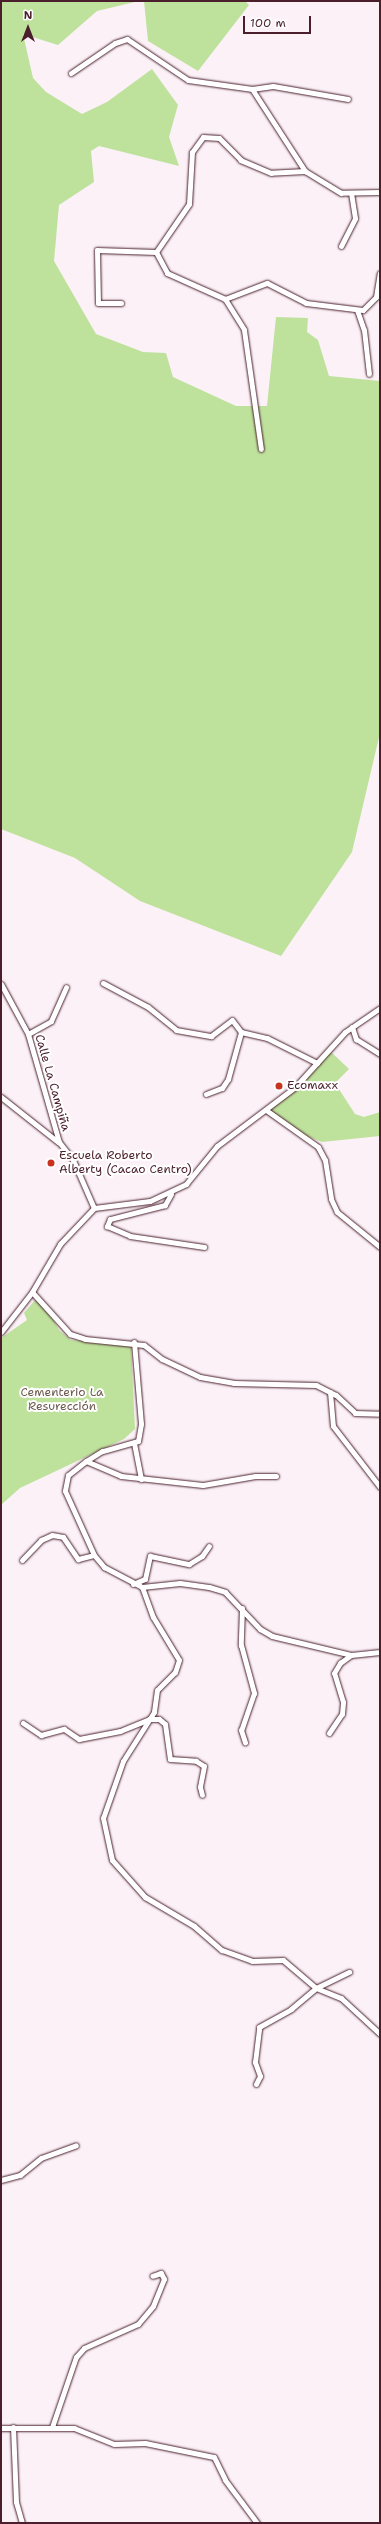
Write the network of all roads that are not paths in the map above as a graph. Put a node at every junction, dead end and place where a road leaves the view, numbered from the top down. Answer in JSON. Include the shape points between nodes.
{"nodes":[{"id":1,"x":71,"y":73,"type":"dead end"},
{"id":2,"x":252,"y":89,"type":"junction"},
{"id":3,"x":348,"y":99,"type":"dead end"},
{"id":4,"x":305,"y":171,"type":"junction"},
{"id":5,"x":380,"y":192,"type":"edge"},
{"id":6,"x":351,"y":193,"type":"junction"},
{"id":7,"x":341,"y":246,"type":"dead end"},
{"id":8,"x":156,"y":252,"type":"junction"},
{"id":9,"x":380,"y":273,"type":"edge"},
{"id":10,"x":225,"y":299,"type":"junction"},
{"id":11,"x":121,"y":303,"type":"dead end"},
{"id":12,"x":357,"y":310,"type":"junction"},
{"id":13,"x":369,"y":374,"type":"dead end"},
{"id":14,"x":261,"y":449,"type":"dead end"},
{"id":15,"x":103,"y":983,"type":"dead end"},
{"id":16,"x":1,"y":984,"type":"edge"},
{"id":17,"x":66,"y":987,"type":"dead end"},
{"id":18,"x":380,"y":1008,"type":"edge"},
{"id":19,"x":352,"y":1027,"type":"junction"},
{"id":20,"x":241,"y":1032,"type":"junction"},
{"id":21,"x":28,"y":1034,"type":"junction"},
{"id":22,"x":380,"y":1054,"type":"edge"},
{"id":23,"x":317,"y":1063,"type":"junction"},
{"id":24,"x":206,"y":1094,"type":"dead end"},
{"id":25,"x":1,"y":1097,"type":"edge"},
{"id":26,"x":266,"y":1110,"type":"junction"},
{"id":27,"x":59,"y":1142,"type":"junction"},
{"id":28,"x":171,"y":1194,"type":"junction"},
{"id":29,"x":94,"y":1208,"type":"junction"},
{"id":30,"x":204,"y":1246,"type":"dead end"},
{"id":31,"x":380,"y":1247,"type":"edge"},
{"id":32,"x":32,"y":1292,"type":"junction"},
{"id":33,"x":1,"y":1332,"type":"edge"},
{"id":34,"x":134,"y":1342,"type":"junction"},
{"id":35,"x":330,"y":1392,"type":"junction"},
{"id":36,"x":380,"y":1414,"type":"edge"},
{"id":37,"x":134,"y":1443,"type":"junction"},
{"id":38,"x":86,"y":1461,"type":"junction"},
{"id":39,"x":276,"y":1476,"type":"dead end"},
{"id":40,"x":142,"y":1479,"type":"junction"},
{"id":41,"x":380,"y":1487,"type":"edge"},
{"id":42,"x":209,"y":1546,"type":"dead end"},
{"id":43,"x":94,"y":1555,"type":"junction"},
{"id":44,"x":22,"y":1560,"type":"dead end"},
{"id":45,"x":134,"y":1584,"type":"junction"},
{"id":46,"x":142,"y":1588,"type":"junction"},
{"id":47,"x":242,"y":1608,"type":"junction"},
{"id":48,"x":380,"y":1652,"type":"edge"},
{"id":49,"x":351,"y":1655,"type":"junction"},
{"id":50,"x":149,"y":1718,"type":"junction"},
{"id":51,"x":23,"y":1723,"type":"dead end"},
{"id":52,"x":329,"y":1733,"type":"dead end"},
{"id":53,"x":245,"y":1742,"type":"dead end"},
{"id":54,"x":202,"y":1795,"type":"dead end"},
{"id":55,"x":349,"y":1972,"type":"dead end"},
{"id":56,"x":316,"y":1988,"type":"junction"},
{"id":57,"x":380,"y":2034,"type":"edge"},
{"id":58,"x":256,"y":2084,"type":"dead end"},
{"id":59,"x":76,"y":2145,"type":"dead end"},
{"id":60,"x":1,"y":2180,"type":"edge"},
{"id":61,"x":152,"y":2276,"type":"dead end"},
{"id":62,"x":13,"y":2427,"type":"junction"},
{"id":63,"x":52,"y":2427,"type":"junction"},
{"id":64,"x":1,"y":2428,"type":"edge"},
{"id":65,"x":22,"y":2523,"type":"edge"},
{"id":66,"x":257,"y":2523,"type":"edge"}],
"edges":[{"from":1,"to":2,"type":"street","via":[[115,43],[127,39],[188,80]]},
{"from":2,"to":3,"type":"street","via":[[273,86]]},
{"from":2,"to":4,"type":"street"},
{"from":4,"to":6,"type":"street","via":[[328,188]]},
{"from":4,"to":8,"type":"street","via":[[271,173],[241,160],[219,138],[203,137],[192,152],[189,204]]},
{"from":5,"to":6,"type":"street"},
{"from":6,"to":7,"type":"street","via":[[355,218]]},
{"from":8,"to":10,"type":"street","via":[[167,273]]},
{"from":8,"to":11,"type":"street","via":[[97,250],[98,303]]},
{"from":9,"to":12,"type":"street","via":[[371,304]]},
{"from":10,"to":12,"type":"street","via":[[267,283],[306,304]]},
{"from":10,"to":14,"type":"street","via":[[244,330]]},
{"from":12,"to":13,"type":"street","via":[[364,330]]},
{"from":15,"to":20,"type":"street","via":[[148,1007],[176,1030],[211,1036],[232,1020]]},
{"from":16,"to":21,"type":"street","name":"Calle La Campiña"},
{"from":17,"to":21,"type":"street","via":[[51,1021]]},
{"from":18,"to":19,"type":"street"},
{"from":19,"to":22,"type":"street","via":[[356,1039]]},
{"from":19,"to":23,"type":"street"},
{"from":20,"to":23,"type":"street","via":[[267,1038]]},
{"from":20,"to":24,"type":"street","via":[[228,1079],[222,1088]]},
{"from":21,"to":27,"type":"street","name":"Calle La Campiña"},
{"from":23,"to":26,"type":"street","via":[[295,1087]]},
{"from":25,"to":27,"type":"street"},
{"from":26,"to":28,"type":"street","via":[[217,1146],[186,1184]]},
{"from":26,"to":31,"type":"street","via":[[318,1147],[325,1160],[331,1199],[337,1212]]},
{"from":27,"to":29,"type":"street","name":"Calle La Campiña","via":[[73,1160]]},
{"from":28,"to":29,"type":"street","via":[[150,1201]]},
{"from":28,"to":30,"type":"street","via":[[165,1205],[110,1219],[107,1226],[130,1236]]},
{"from":29,"to":32,"type":"street","via":[[60,1244]]},
{"from":32,"to":33,"type":"street"},
{"from":32,"to":34,"type":"street","via":[[70,1334],[85,1339]]},
{"from":34,"to":35,"type":"street","via":[[200,1377],[234,1383],[303,1382]]},
{"from":34,"to":37,"type":"street","via":[[141,1424],[138,1441]]},
{"from":35,"to":36,"type":"street","via":[[354,1413]]},
{"from":35,"to":41,"type":"street","via":[[333,1426]]},
{"from":37,"to":38,"type":"street","via":[[102,1451]]},
{"from":37,"to":40,"type":"street"},
{"from":38,"to":40,"type":"street","via":[[121,1476]]},
{"from":38,"to":43,"type":"street","via":[[68,1475],[65,1491]]},
{"from":39,"to":40,"type":"street","via":[[255,1476],[203,1485]]},
{"from":42,"to":45,"type":"street","via":[[202,1556],[189,1564],[166,1556],[150,1556],[145,1579]]},
{"from":43,"to":44,"type":"street","via":[[78,1559],[63,1538],[52,1535]]},
{"from":43,"to":45,"type":"street","via":[[104,1568]]},
{"from":45,"to":46,"type":"street"},
{"from":46,"to":47,"type":"street","via":[[180,1583],[209,1587],[225,1592]]},
{"from":46,"to":50,"type":"street","via":[[153,1618],[179,1660],[175,1672],[157,1690]]},
{"from":47,"to":49,"type":"street","via":[[260,1629],[272,1636]]},
{"from":47,"to":53,"type":"street","via":[[242,1645],[254,1693],[241,1730]]},
{"from":48,"to":49,"type":"street"},
{"from":49,"to":52,"type":"street","via":[[340,1663],[334,1673],[343,1702],[342,1714]]},
{"from":50,"to":51,"type":"street","via":[[120,1731],[79,1739],[64,1729],[41,1735]]},
{"from":50,"to":54,"type":"street","via":[[165,1724],[170,1759],[196,1761],[204,1766],[200,1787]]},
{"from":50,"to":56,"type":"street","via":[[123,1761],[103,1818],[112,1860],[145,1897],[194,1926],[222,1950],[252,1961],[283,1960]]},
{"from":55,"to":56,"type":"street"},
{"from":56,"to":57,"type":"street","via":[[341,1998]]},
{"from":56,"to":58,"type":"street","via":[[291,2009],[259,2027],[255,2062],[260,2076]]},
{"from":59,"to":60,"type":"street","via":[[41,2158],[20,2175]]},
{"from":61,"to":63,"type":"street","via":[[161,2273],[164,2279],[153,2306],[138,2324],[84,2348],[76,2357]]},
{"from":62,"to":63,"type":"street"},
{"from":62,"to":64,"type":"street"},
{"from":62,"to":65,"type":"street","via":[[16,2502]]},
{"from":63,"to":66,"type":"street","via":[[74,2428],[114,2444],[145,2443],[214,2457],[226,2480]]}]}
